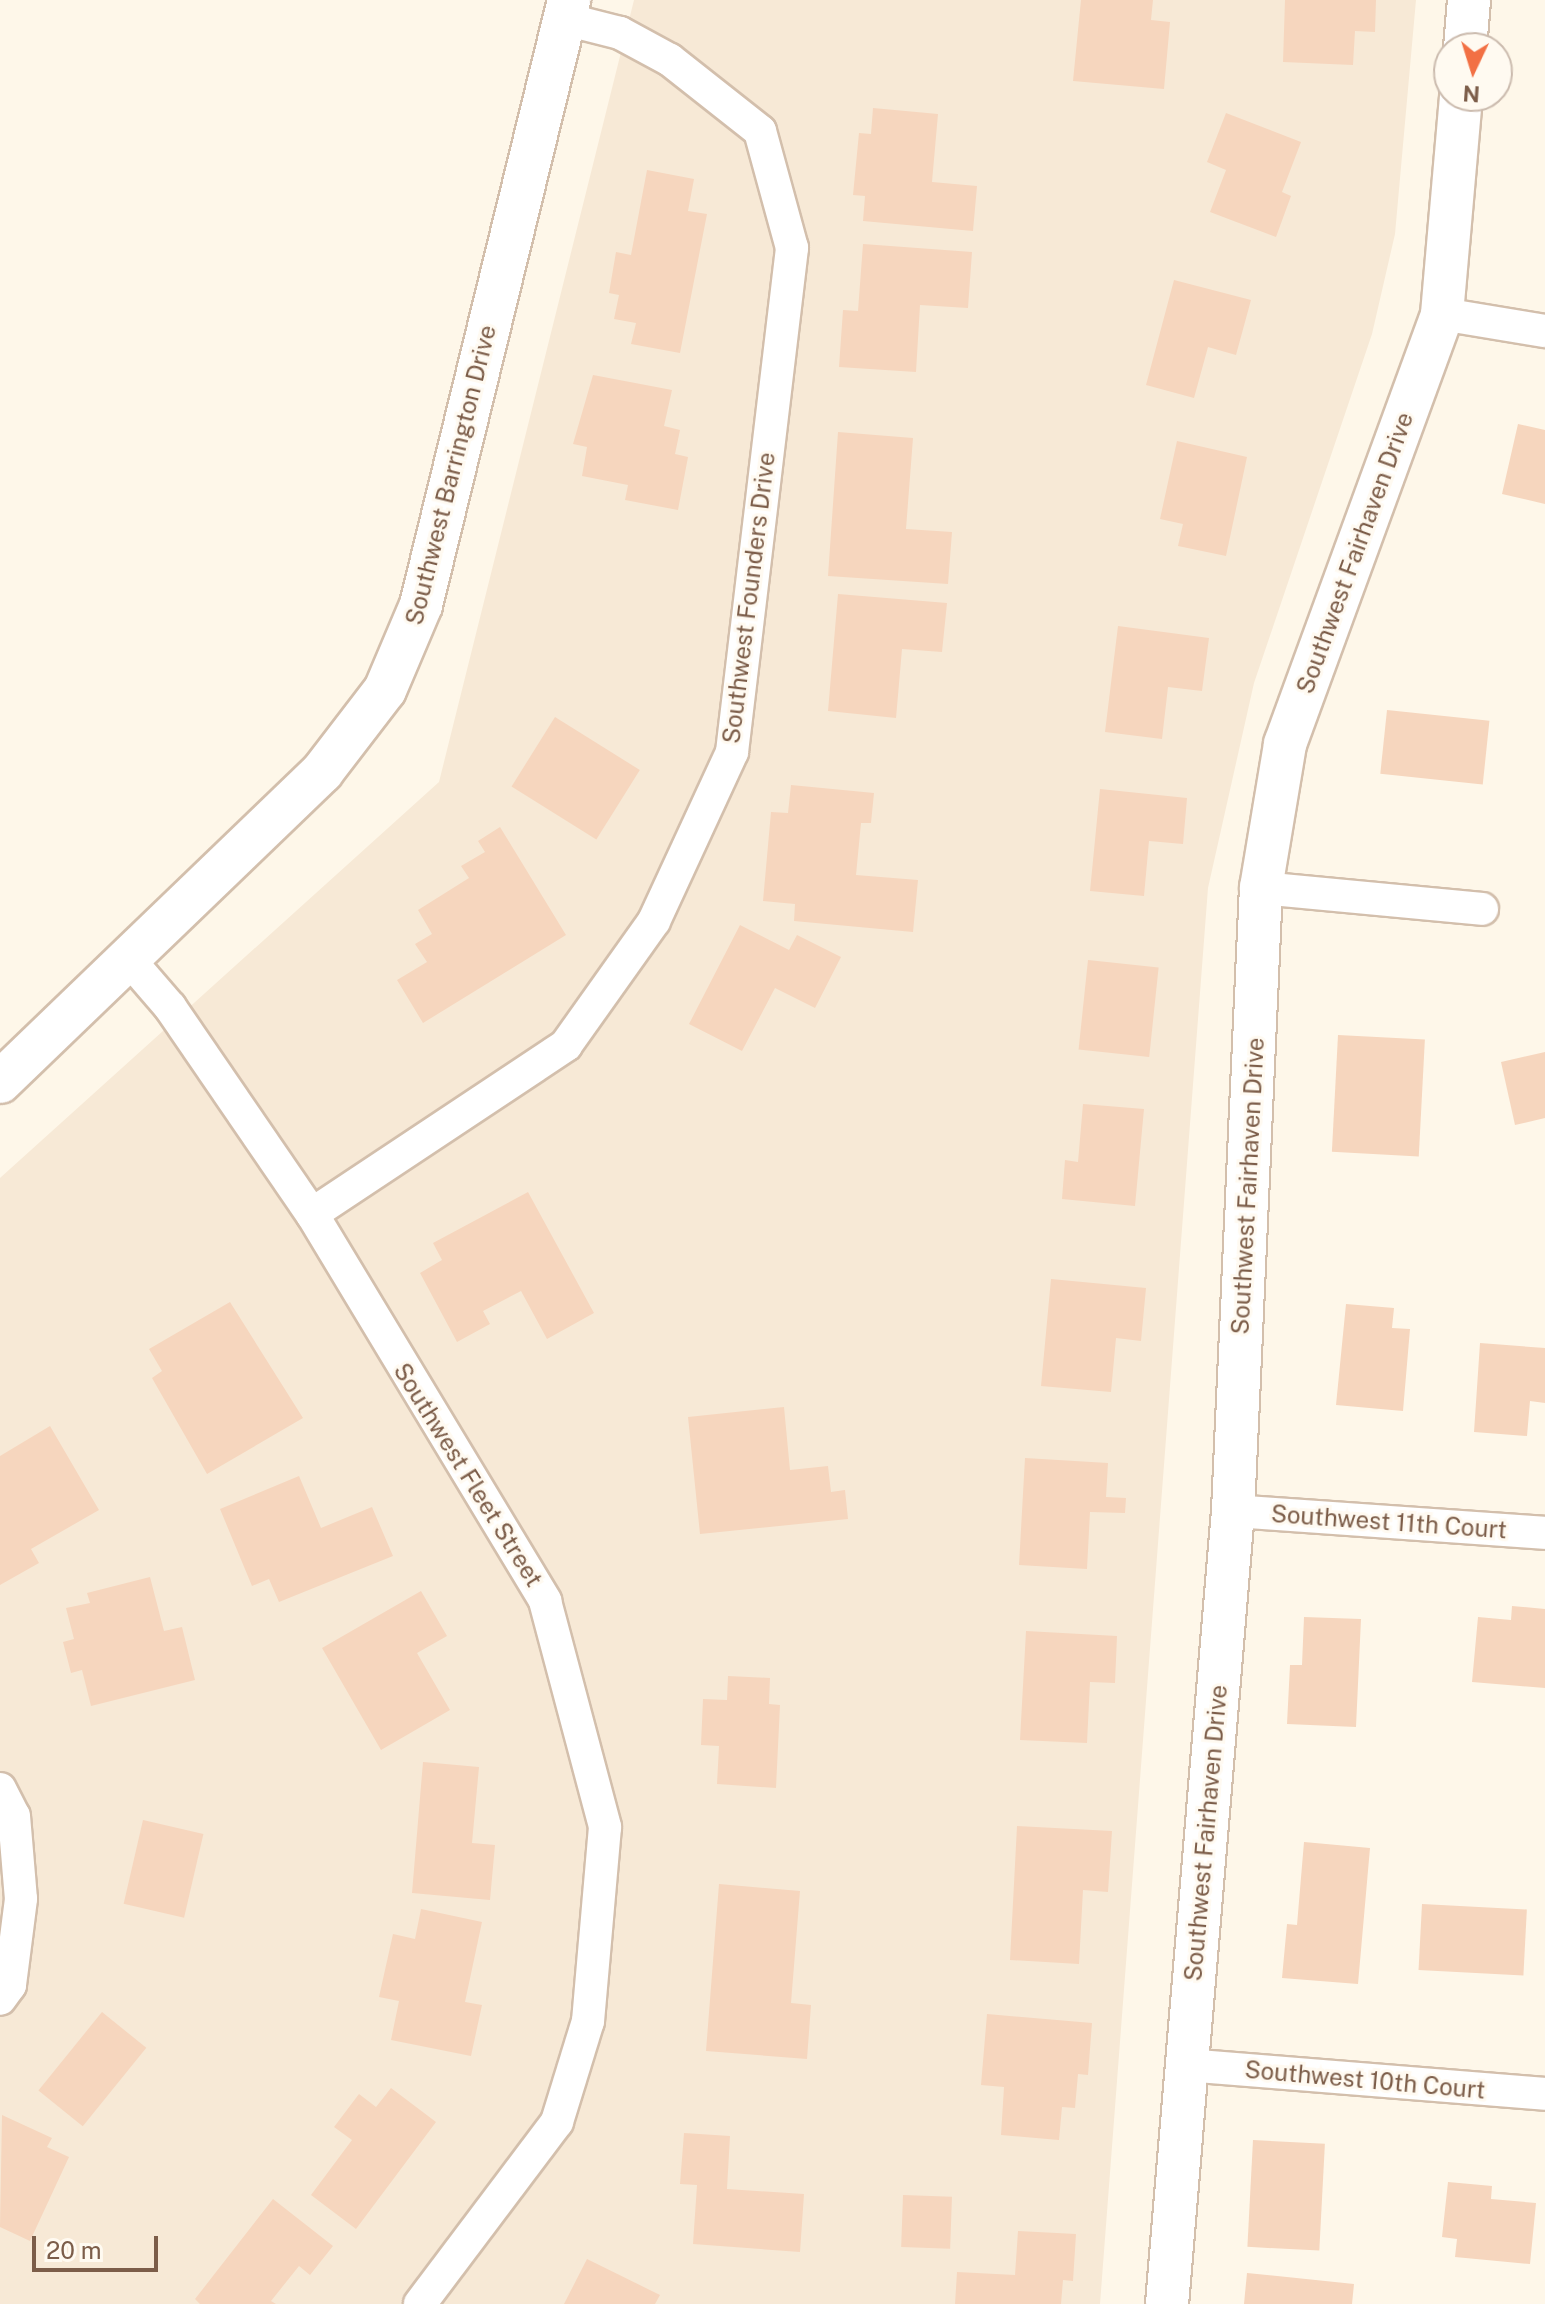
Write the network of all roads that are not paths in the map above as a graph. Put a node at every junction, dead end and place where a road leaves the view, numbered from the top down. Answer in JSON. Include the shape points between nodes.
{"nodes":[{"id":1,"x":1469,"y":0,"type":"edge"},
{"id":2,"x":567,"y":9,"type":"edge"},
{"id":3,"x":1466,"y":32,"type":"edge"},
{"id":4,"x":1460,"y":112,"type":"edge"},
{"id":5,"x":1442,"y":314,"type":"junction"},
{"id":6,"x":1545,"y":331,"type":"edge"},
{"id":7,"x":1261,"y":888,"type":"junction"},
{"id":8,"x":1482,"y":909,"type":"dead end"},
{"id":9,"x":126,"y":956,"type":"junction"},
{"id":10,"x":0,"y":1082,"type":"edge"},
{"id":11,"x":312,"y":1214,"type":"junction"},
{"id":12,"x":1233,"y":1511,"type":"junction"},
{"id":13,"x":1545,"y":1533,"type":"edge"},
{"id":14,"x":0,"y":1789,"type":"edge"},
{"id":15,"x":0,"y":1999,"type":"edge"},
{"id":16,"x":1186,"y":2065,"type":"junction"},
{"id":17,"x":1545,"y":2094,"type":"edge"},
{"id":18,"x":420,"y":2304,"type":"edge"},
{"id":19,"x":1167,"y":2304,"type":"edge"}],
"edges":[{"from":1,"to":3,"type":"street"},
{"from":2,"to":9,"type":"street","name":"Southwest Barrington Drive","via":[[406,648],[358,734]]},
{"from":2,"to":11,"type":"street","name":"Southwest Founders Drive","via":[[670,60],[760,131],[792,248],[732,752],[654,921],[566,1045]]},
{"from":4,"to":5,"type":"street","name":"Southwest Fairhaven Drive"},
{"from":5,"to":6,"type":"street"},
{"from":5,"to":7,"type":"street","name":"Southwest Fairhaven Drive","via":[[1285,744]]},
{"from":7,"to":8,"type":"street"},
{"from":7,"to":12,"type":"street","name":"Southwest Fairhaven Drive"},
{"from":9,"to":10,"type":"street","name":"Southwest Barrington Drive"},
{"from":9,"to":11,"type":"street","name":"Southwest Fleet Street","via":[[170,1007]]},
{"from":11,"to":18,"type":"street","name":"Southwest Fleet Street","via":[[545,1601],[605,1827],[588,2021],[557,2122]]},
{"from":12,"to":13,"type":"street","name":"Southwest 11th Court"},
{"from":12,"to":16,"type":"street","name":"Southwest Fairhaven Drive"},
{"from":14,"to":15,"type":"street","via":[[14,1816],[21,1899],[10,1985]]},
{"from":16,"to":17,"type":"street","name":"Southwest 10th Court"},
{"from":16,"to":19,"type":"street","name":"Southwest Fairhaven Drive"}]}
